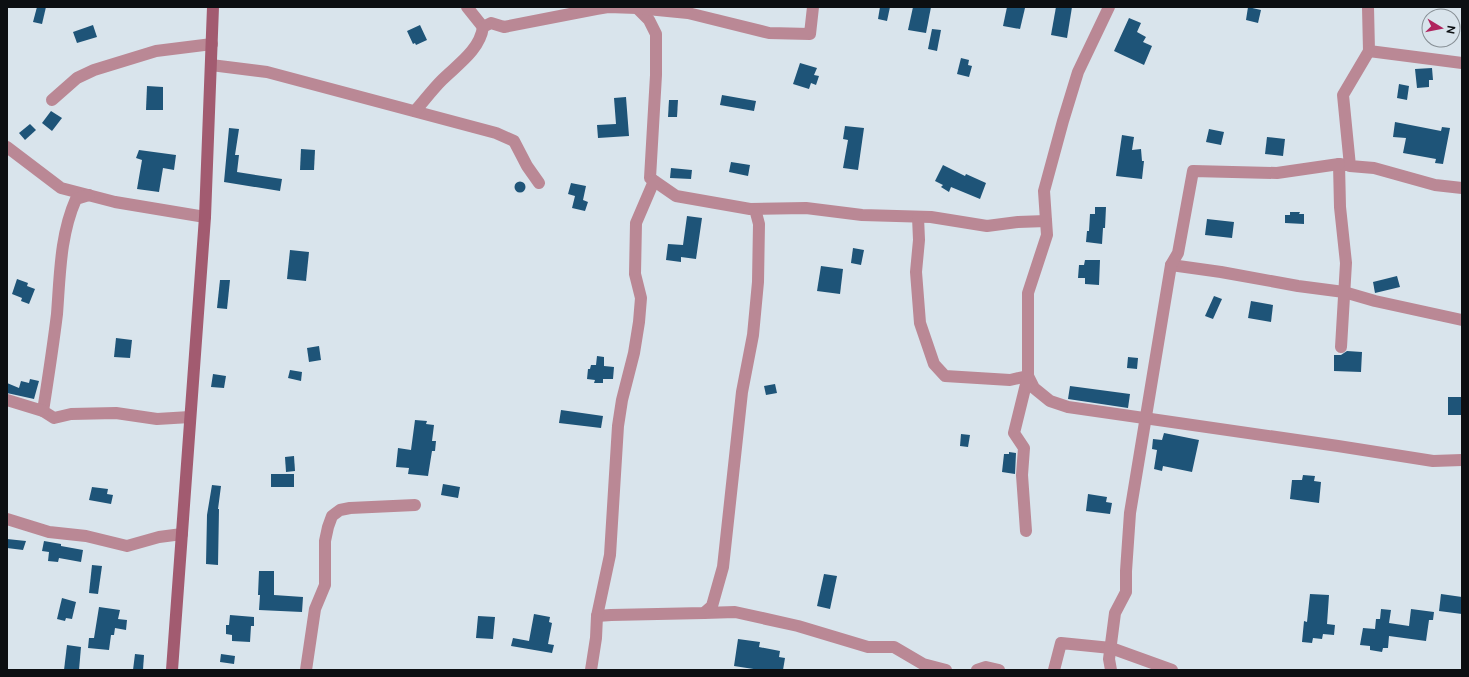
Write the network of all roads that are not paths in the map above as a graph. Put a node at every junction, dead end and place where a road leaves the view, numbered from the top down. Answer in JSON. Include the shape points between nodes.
{"nodes":[{"id":1,"x":213,"y":7,"type":"edge"},
{"id":2,"x":467,"y":7,"type":"edge"},
{"id":3,"x":812,"y":7,"type":"edge"},
{"id":4,"x":1109,"y":7,"type":"edge"},
{"id":5,"x":1368,"y":7,"type":"edge"},
{"id":6,"x":637,"y":8,"type":"edge"},
{"id":7,"x":483,"y":27,"type":"junction"},
{"id":8,"x":212,"y":44,"type":"junction"},
{"id":9,"x":1369,"y":52,"type":"junction"},
{"id":10,"x":1462,"y":62,"type":"edge"},
{"id":11,"x":211,"y":65,"type":"junction"},
{"id":12,"x":52,"y":100,"type":"dead end"},
{"id":13,"x":415,"y":111,"type":"junction"},
{"id":14,"x":7,"y":147,"type":"edge"},
{"id":15,"x":1345,"y":165,"type":"junction"},
{"id":16,"x":654,"y":181,"type":"junction"},
{"id":17,"x":539,"y":183,"type":"dead end"},
{"id":18,"x":1462,"y":188,"type":"edge"},
{"id":19,"x":89,"y":195,"type":"junction"},
{"id":20,"x":755,"y":209,"type":"junction"},
{"id":21,"x":205,"y":216,"type":"junction"},
{"id":22,"x":918,"y":217,"type":"junction"},
{"id":23,"x":1046,"y":221,"type":"junction"},
{"id":24,"x":1171,"y":265,"type":"junction"},
{"id":25,"x":1344,"y":292,"type":"junction"},
{"id":26,"x":1462,"y":320,"type":"edge"},
{"id":27,"x":1341,"y":347,"type":"dead end"},
{"id":28,"x":1028,"y":376,"type":"junction"},
{"id":29,"x":7,"y":400,"type":"edge"},
{"id":30,"x":43,"y":411,"type":"junction"},
{"id":31,"x":190,"y":417,"type":"junction"},
{"id":32,"x":1145,"y":417,"type":"junction"},
{"id":33,"x":1462,"y":460,"type":"edge"},
{"id":34,"x":415,"y":505,"type":"dead end"},
{"id":35,"x":7,"y":519,"type":"edge"},
{"id":36,"x":1026,"y":531,"type":"dead end"},
{"id":37,"x":182,"y":534,"type":"junction"},
{"id":38,"x":704,"y":613,"type":"junction"},
{"id":39,"x":598,"y":616,"type":"junction"},
{"id":40,"x":1111,"y":648,"type":"junction"},
{"id":41,"x":175,"y":670,"type":"edge"},
{"id":42,"x":306,"y":670,"type":"edge"},
{"id":43,"x":592,"y":670,"type":"edge"},
{"id":44,"x":946,"y":670,"type":"edge"},
{"id":45,"x":977,"y":670,"type":"edge"},
{"id":46,"x":999,"y":670,"type":"edge"},
{"id":47,"x":1054,"y":670,"type":"edge"},
{"id":48,"x":1111,"y":670,"type":"edge"},
{"id":49,"x":1172,"y":670,"type":"edge"}],
"edges":[{"from":1,"to":8,"type":"street"},
{"from":2,"to":7,"type":"street"},
{"from":3,"to":6,"type":"street","via":[[810,34],[769,33],[688,14]]},
{"from":4,"to":23,"type":"street","via":[[1078,72],[1063,121],[1044,191]]},
{"from":5,"to":9,"type":"street"},
{"from":6,"to":7,"type":"street","via":[[596,9],[504,27],[491,23]]},
{"from":6,"to":16,"type":"street","via":[[649,20],[656,34],[650,178]]},
{"from":7,"to":13,"type":"street","via":[[482,36],[466,59],[441,81]]},
{"from":8,"to":11,"type":"street"},
{"from":8,"to":12,"type":"street","via":[[156,51],[94,70],[78,78]]},
{"from":9,"to":10,"type":"street"},
{"from":9,"to":15,"type":"street","via":[[1343,94]]},
{"from":11,"to":13,"type":"street","via":[[267,72]]},
{"from":11,"to":21,"type":"street"},
{"from":13,"to":17,"type":"street","via":[[514,141]]},
{"from":14,"to":19,"type":"street","via":[[61,188]]},
{"from":15,"to":18,"type":"street","via":[[1374,168],[1435,185]]},
{"from":15,"to":24,"type":"street","via":[[1277,173],[1193,171],[1178,253]]},
{"from":15,"to":25,"type":"street","via":[[1340,207],[1346,263]]},
{"from":16,"to":20,"type":"street","via":[[676,196]]},
{"from":16,"to":39,"type":"street","via":[[636,223],[635,274],[641,298],[634,353],[618,426],[610,555]]},
{"from":19,"to":21,"type":"street","via":[[115,202]]},
{"from":19,"to":30,"type":"street","via":[[76,199],[69,215]]},
{"from":20,"to":22,"type":"street","via":[[806,208],[862,215]]},
{"from":20,"to":38,"type":"street","via":[[759,224],[758,282],[753,335],[742,392],[723,567],[712,606]]},
{"from":21,"to":31,"type":"street"},
{"from":22,"to":23,"type":"street","via":[[987,226]]},
{"from":22,"to":28,"type":"street","via":[[916,272],[920,323],[934,364],[945,376],[1010,380]]},
{"from":23,"to":28,"type":"street","via":[[1047,235],[1028,293]]},
{"from":24,"to":25,"type":"street"},
{"from":24,"to":32,"type":"street"},
{"from":25,"to":26,"type":"street"},
{"from":25,"to":27,"type":"street"},
{"from":28,"to":32,"type":"street","via":[[1034,388],[1050,401],[1068,407]]},
{"from":28,"to":36,"type":"street","via":[[1014,433],[1024,448],[1022,475]]},
{"from":29,"to":30,"type":"street"},
{"from":30,"to":31,"type":"street","via":[[54,418],[71,414],[116,413],[157,419]]},
{"from":31,"to":37,"type":"street"},
{"from":32,"to":33,"type":"street","via":[[1433,461]]},
{"from":32,"to":40,"type":"street","via":[[1130,513],[1126,592],[1115,613]]},
{"from":34,"to":42,"type":"street","via":[[350,508],[340,510],[332,516],[325,541],[325,585],[315,609]]},
{"from":35,"to":37,"type":"street","via":[[49,532],[86,536],[127,546]]},
{"from":37,"to":41,"type":"street"},
{"from":38,"to":39,"type":"street"},
{"from":38,"to":44,"type":"street","via":[[735,612],[798,626],[868,647],[894,647],[923,664]]},
{"from":39,"to":43,"type":"street"},
{"from":40,"to":47,"type":"street","via":[[1061,643]]},
{"from":40,"to":48,"type":"street"},
{"from":40,"to":49,"type":"street"},
{"from":45,"to":46,"type":"street"}]}
